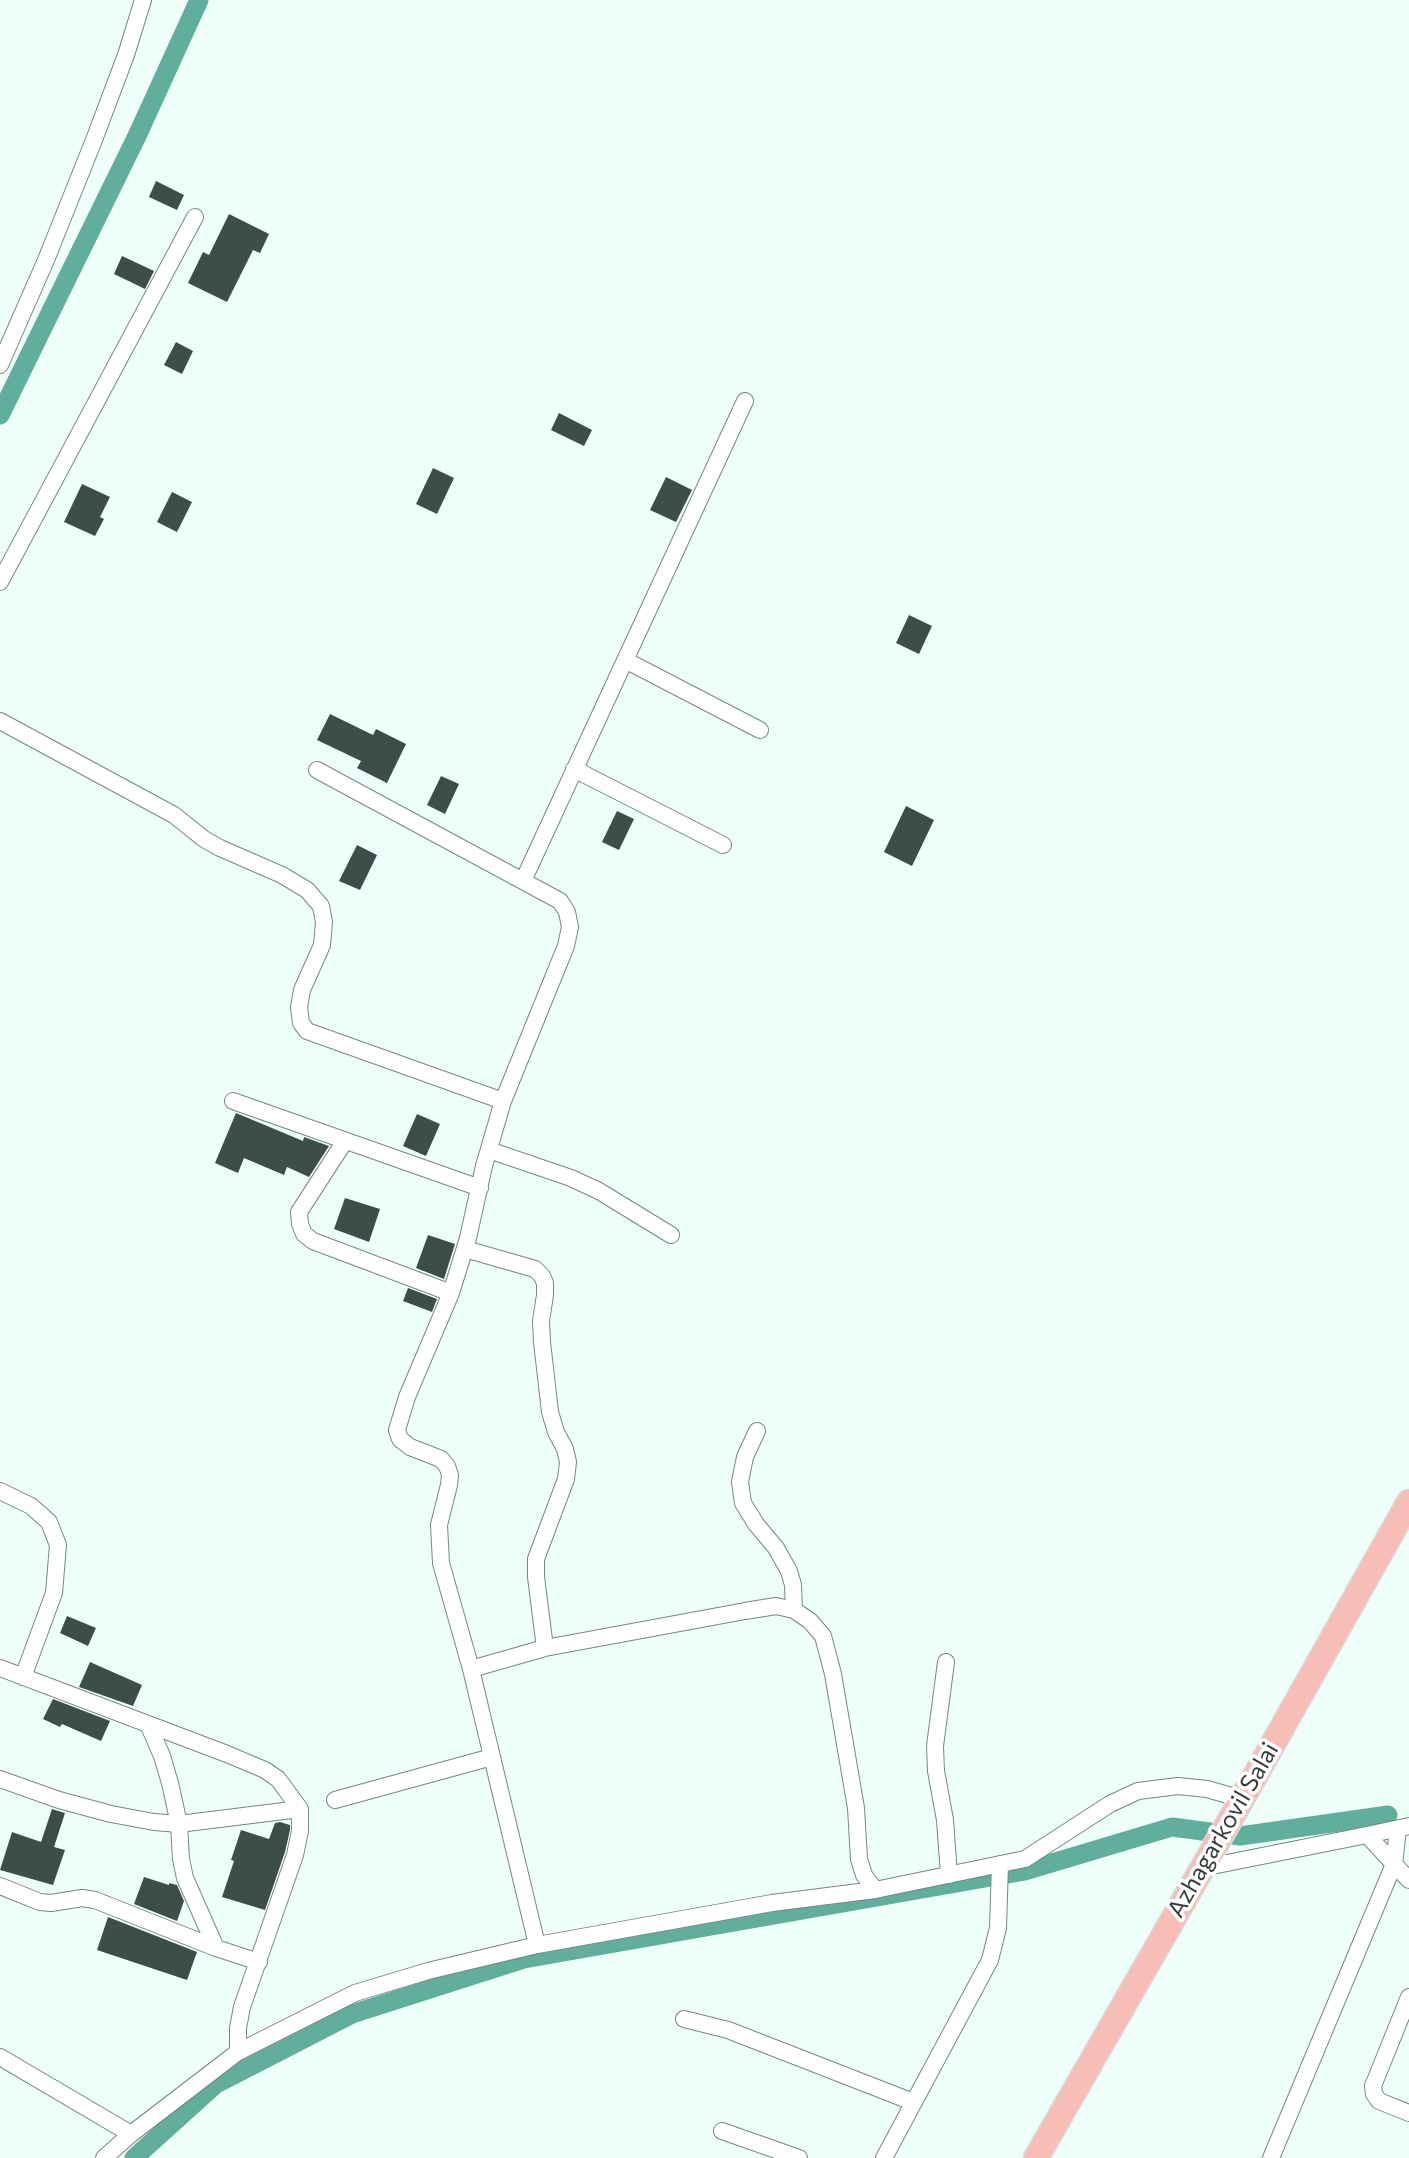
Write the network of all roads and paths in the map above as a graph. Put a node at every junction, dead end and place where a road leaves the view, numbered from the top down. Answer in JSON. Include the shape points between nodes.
{"nodes":[{"id":1,"x":143,"y":0,"type":"edge"},
{"id":2,"x":195,"y":217,"type":"dead end"},
{"id":3,"x":0,"y":365,"type":"edge"},
{"id":4,"x":745,"y":401,"type":"dead end"},
{"id":5,"x":0,"y":582,"type":"edge"},
{"id":6,"x":625,"y":660,"type":"junction"},
{"id":7,"x":0,"y":721,"type":"edge"},
{"id":8,"x":760,"y":730,"type":"dead end"},
{"id":9,"x":574,"y":769,"type":"junction"},
{"id":10,"x":317,"y":770,"type":"dead end"},
{"id":11,"x":723,"y":845,"type":"dead end"},
{"id":12,"x":523,"y":881,"type":"junction"},
{"id":13,"x":233,"y":1101,"type":"dead end"},
{"id":14,"x":503,"y":1101,"type":"junction"},
{"id":15,"x":345,"y":1141,"type":"junction"},
{"id":16,"x":489,"y":1150,"type":"junction"},
{"id":17,"x":480,"y":1188,"type":"junction"},
{"id":18,"x":671,"y":1235,"type":"dead end"},
{"id":19,"x":465,"y":1249,"type":"junction"},
{"id":20,"x":452,"y":1293,"type":"junction"},
{"id":21,"x":757,"y":1432,"type":"dead end"},
{"id":22,"x":0,"y":1491,"type":"edge"},
{"id":23,"x":1409,"y":1502,"type":"edge"},
{"id":24,"x":794,"y":1610,"type":"junction"},
{"id":25,"x":545,"y":1648,"type":"junction"},
{"id":26,"x":946,"y":1662,"type":"dead end"},
{"id":27,"x":0,"y":1668,"type":"edge"},
{"id":28,"x":471,"y":1670,"type":"junction"},
{"id":29,"x":23,"y":1677,"type":"junction"},
{"id":30,"x":148,"y":1724,"type":"junction"},
{"id":31,"x":492,"y":1757,"type":"junction"},
{"id":32,"x":0,"y":1779,"type":"edge"},
{"id":33,"x":335,"y":1800,"type":"dead end"},
{"id":34,"x":300,"y":1809,"type":"junction"},
{"id":35,"x":1236,"y":1809,"type":"junction"},
{"id":36,"x":179,"y":1824,"type":"junction"},
{"id":37,"x":1403,"y":1827,"type":"edge"},
{"id":38,"x":1367,"y":1835,"type":"junction"},
{"id":39,"x":1394,"y":1864,"type":"junction"},
{"id":40,"x":1000,"y":1868,"type":"junction"},
{"id":41,"x":1202,"y":1868,"type":"junction"},
{"id":42,"x":949,"y":1875,"type":"junction"},
{"id":43,"x":1409,"y":1880,"type":"edge"},
{"id":44,"x":0,"y":1886,"type":"edge"},
{"id":45,"x":875,"y":1890,"type":"junction"},
{"id":46,"x":537,"y":1945,"type":"junction"},
{"id":47,"x":216,"y":1948,"type":"junction"},
{"id":48,"x":259,"y":1962,"type":"junction"},
{"id":49,"x":1409,"y":1997,"type":"edge"},
{"id":50,"x":684,"y":2019,"type":"dead end"},
{"id":51,"x":238,"y":2052,"type":"junction"},
{"id":52,"x":0,"y":2057,"type":"edge"},
{"id":53,"x":913,"y":2102,"type":"junction"},
{"id":54,"x":1409,"y":2113,"type":"edge"},
{"id":55,"x":722,"y":2131,"type":"dead end"},
{"id":56,"x":131,"y":2134,"type":"junction"},
{"id":57,"x":104,"y":2158,"type":"edge"},
{"id":58,"x":799,"y":2158,"type":"edge"},
{"id":59,"x":884,"y":2158,"type":"edge"},
{"id":60,"x":1036,"y":2158,"type":"edge"},
{"id":61,"x":1270,"y":2158,"type":"edge"}],
"edges":[{"from":1,"to":3,"type":"street","via":[[94,140]]},
{"from":2,"to":5,"type":"street"},
{"from":4,"to":6,"type":"street"},
{"from":6,"to":8,"type":"street"},
{"from":6,"to":9,"type":"street"},
{"from":7,"to":14,"type":"street","via":[[174,815],[220,848],[307,890],[321,906],[324,922],[322,945],[299,1007],[307,1031]]},
{"from":9,"to":11,"type":"street"},
{"from":9,"to":12,"type":"street"},
{"from":10,"to":12,"type":"street"},
{"from":12,"to":14,"type":"street","via":[[561,901],[570,927]]},
{"from":13,"to":15,"type":"street"},
{"from":14,"to":16,"type":"street"},
{"from":15,"to":17,"type":"street"},
{"from":15,"to":20,"type":"street","via":[[299,1212],[304,1234]]},
{"from":16,"to":17,"type":"street"},
{"from":16,"to":18,"type":"street","via":[[599,1191]]},
{"from":17,"to":19,"type":"street"},
{"from":19,"to":20,"type":"street"},
{"from":19,"to":25,"type":"street","via":[[535,1269],[545,1283],[541,1321],[550,1412],[568,1462],[536,1559]]},
{"from":20,"to":28,"type":"street","via":[[397,1430],[410,1447],[441,1459],[450,1475],[439,1525],[441,1563]]},
{"from":21,"to":24,"type":"street","via":[[740,1482],[743,1503],[789,1571]]},
{"from":22,"to":29,"type":"street","via":[[49,1522],[58,1545],[54,1593]]},
{"from":23,"to":35,"type":"main road","name":"Azhagarkovil Salai"},
{"from":24,"to":25,"type":"street","via":[[776,1606]]},
{"from":24,"to":45,"type":"street","via":[[823,1636],[856,1808],[859,1859]]},
{"from":25,"to":28,"type":"street"},
{"from":26,"to":42,"type":"street","via":[[935,1746]]},
{"from":27,"to":29,"type":"street"},
{"from":28,"to":31,"type":"street"},
{"from":29,"to":30,"type":"street"},
{"from":30,"to":34,"type":"street","via":[[265,1770],[278,1779]]},
{"from":30,"to":36,"type":"street","via":[[162,1756]]},
{"from":31,"to":33,"type":"street"},
{"from":31,"to":46,"type":"street"},
{"from":32,"to":36,"type":"street","via":[[111,1814]]},
{"from":34,"to":36,"type":"street"},
{"from":34,"to":48,"type":"street","via":[[296,1855]]},
{"from":35,"to":40,"type":"street","via":[[1207,1789],[1178,1786],[1138,1791],[1025,1859]]},
{"from":35,"to":41,"type":"main road","name":"Azhagarkovil Salai"},
{"from":36,"to":47,"type":"street","via":[[185,1878]]},
{"from":37,"to":38,"type":"street"},
{"from":37,"to":39,"type":"street"},
{"from":38,"to":39,"type":"street"},
{"from":38,"to":41,"type":"street"},
{"from":39,"to":43,"type":"street"},
{"from":39,"to":61,"type":"street"},
{"from":40,"to":42,"type":"street"},
{"from":40,"to":53,"type":"street","via":[[998,1928],[990,1960]]},
{"from":41,"to":60,"type":"main road","name":"Azhagarkovil Salai"},
{"from":42,"to":45,"type":"street"},
{"from":44,"to":47,"type":"street","via":[[40,1902],[95,1900]]},
{"from":45,"to":46,"type":"street","via":[[772,1903]]},
{"from":46,"to":51,"type":"street","via":[[428,1970],[355,1993]]},
{"from":47,"to":48,"type":"street"},
{"from":48,"to":51,"type":"street","via":[[242,2007]]},
{"from":49,"to":54,"type":"street","via":[[1373,2086],[1379,2101]]},
{"from":50,"to":53,"type":"street","via":[[728,2030]]},
{"from":51,"to":56,"type":"street"},
{"from":52,"to":56,"type":"street"},
{"from":53,"to":59,"type":"street"},
{"from":55,"to":58,"type":"street"},
{"from":56,"to":57,"type":"street"}]}
